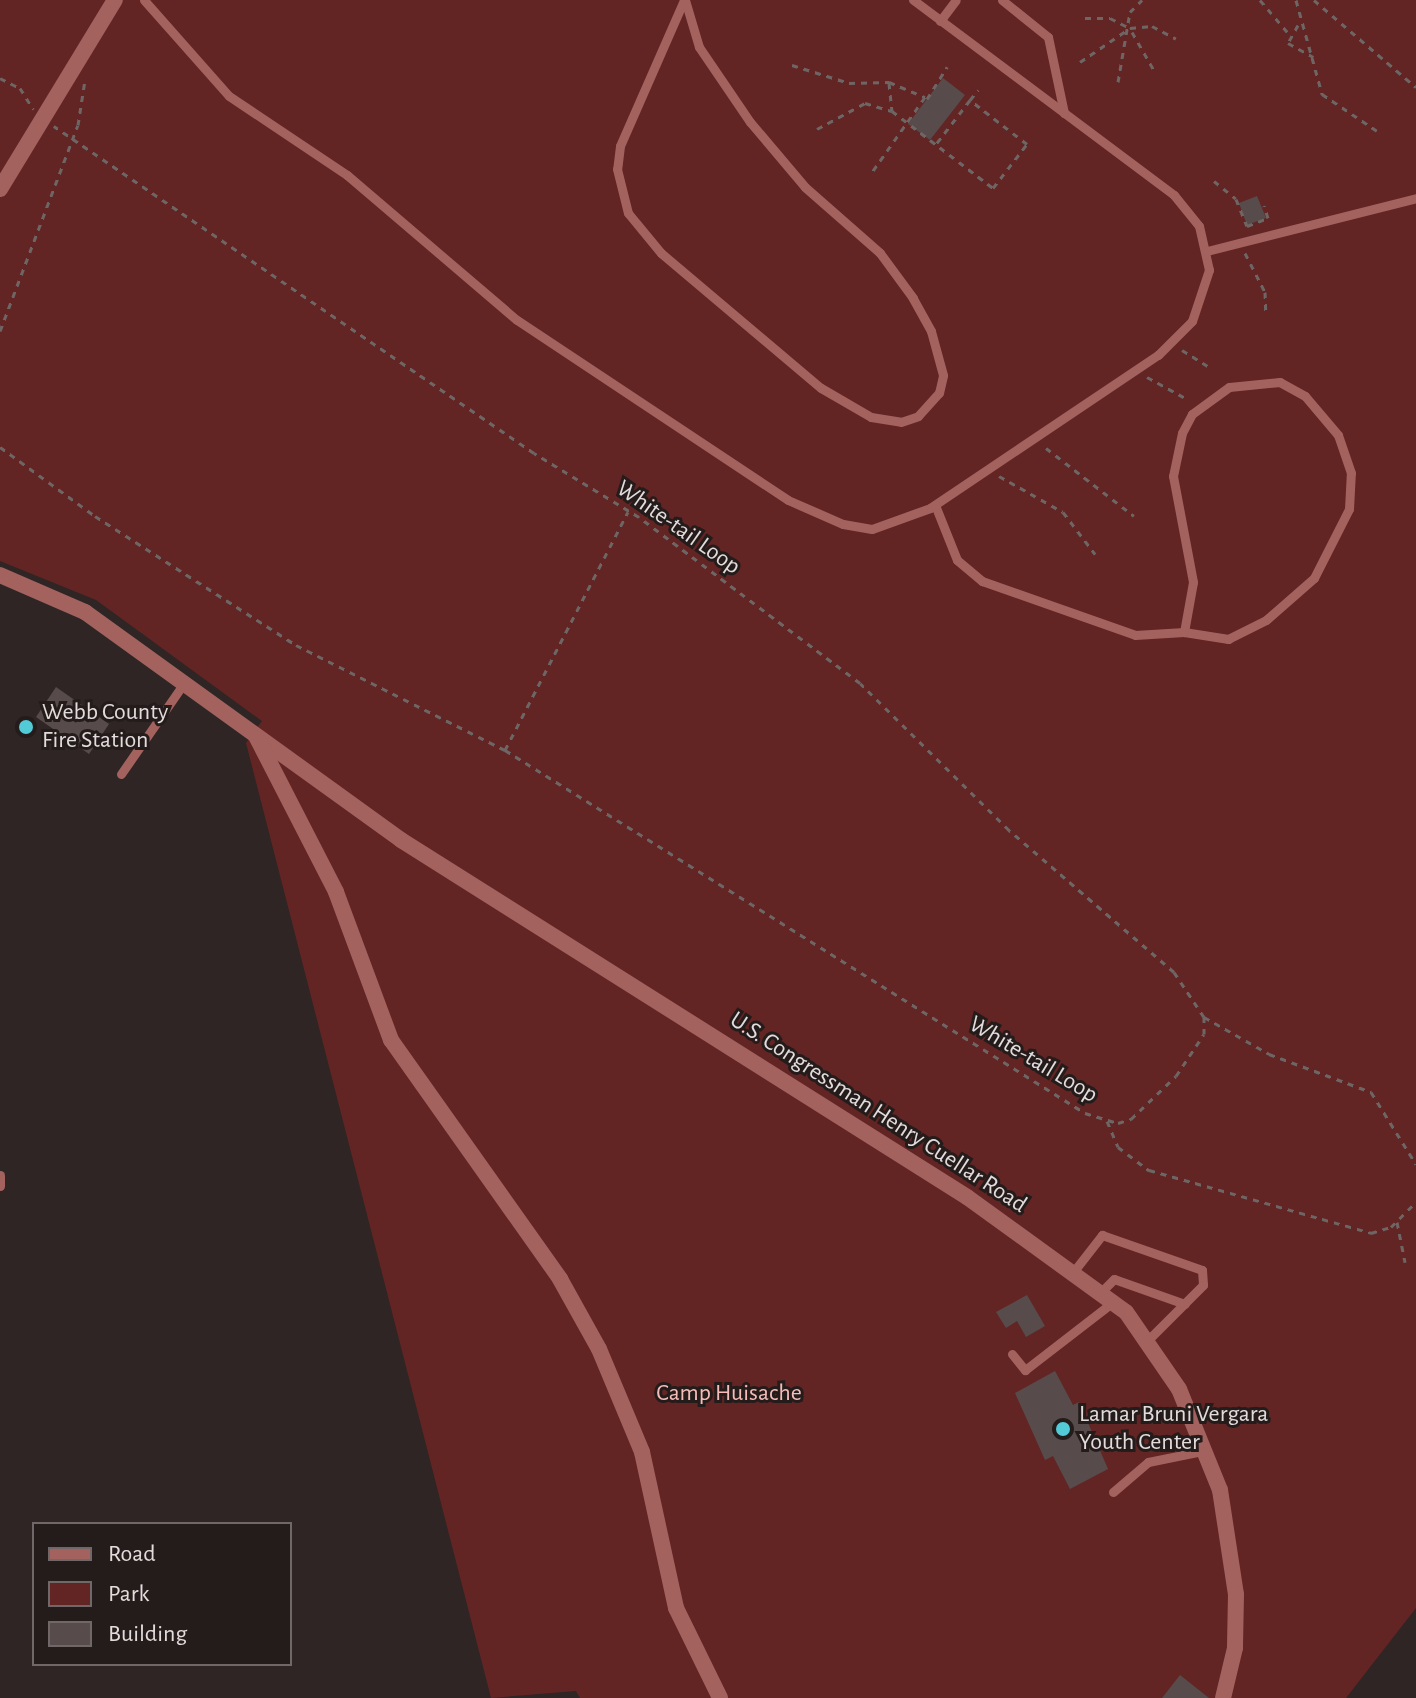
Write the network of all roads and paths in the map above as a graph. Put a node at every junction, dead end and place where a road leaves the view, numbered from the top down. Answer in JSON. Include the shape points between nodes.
{"nodes":[{"id":1,"x":115,"y":0,"type":"edge"},
{"id":2,"x":144,"y":0,"type":"edge"},
{"id":3,"x":684,"y":0,"type":"edge"},
{"id":4,"x":913,"y":0,"type":"edge"},
{"id":5,"x":956,"y":0,"type":"edge"},
{"id":6,"x":1002,"y":0,"type":"edge"},
{"id":7,"x":1142,"y":0,"type":"edge"},
{"id":8,"x":1260,"y":0,"type":"edge"},
{"id":9,"x":1296,"y":0,"type":"edge"},
{"id":10,"x":1314,"y":0,"type":"edge"},
{"id":11,"x":1085,"y":18,"type":"dead end"},
{"id":12,"x":940,"y":21,"type":"junction"},
{"id":13,"x":1298,"y":25,"type":"junction"},
{"id":14,"x":1130,"y":28,"type":"junction"},
{"id":15,"x":1289,"y":34,"type":"junction"},
{"id":16,"x":1176,"y":39,"type":"dead end"},
{"id":17,"x":1313,"y":57,"type":"junction"},
{"id":18,"x":1080,"y":62,"type":"dead end"},
{"id":19,"x":792,"y":65,"type":"dead end"},
{"id":20,"x":87,"y":67,"type":"dead end"},
{"id":21,"x":947,"y":67,"type":"dead end"},
{"id":22,"x":1155,"y":72,"type":"dead end"},
{"id":23,"x":889,"y":82,"type":"junction"},
{"id":24,"x":1118,"y":82,"type":"dead end"},
{"id":25,"x":1416,"y":87,"type":"edge"},
{"id":26,"x":978,"y":90,"type":"dead end"},
{"id":27,"x":926,"y":98,"type":"junction"},
{"id":28,"x":970,"y":100,"type":"junction"},
{"id":29,"x":892,"y":111,"type":"junction"},
{"id":30,"x":1064,"y":113,"type":"junction"},
{"id":31,"x":949,"y":117,"type":"dead end"},
{"id":32,"x":954,"y":121,"type":"junction"},
{"id":33,"x":902,"y":123,"type":"junction"},
{"id":34,"x":817,"y":129,"type":"dead end"},
{"id":35,"x":1377,"y":131,"type":"dead end"},
{"id":36,"x":72,"y":138,"type":"junction"},
{"id":37,"x":936,"y":144,"type":"junction"},
{"id":38,"x":872,"y":172,"type":"dead end"},
{"id":39,"x":1214,"y":181,"type":"dead end"},
{"id":40,"x":0,"y":189,"type":"edge"},
{"id":41,"x":1416,"y":198,"type":"edge"},
{"id":42,"x":1244,"y":199,"type":"dead end"},
{"id":43,"x":1238,"y":202,"type":"junction"},
{"id":44,"x":1264,"y":206,"type":"dead end"},
{"id":45,"x":1207,"y":251,"type":"junction"},
{"id":46,"x":1245,"y":253,"type":"dead end"},
{"id":47,"x":1266,"y":315,"type":"dead end"},
{"id":48,"x":0,"y":331,"type":"edge"},
{"id":49,"x":1182,"y":350,"type":"dead end"},
{"id":50,"x":1211,"y":368,"type":"dead end"},
{"id":51,"x":1147,"y":377,"type":"dead end"},
{"id":52,"x":1187,"y":399,"type":"dead end"},
{"id":53,"x":1,"y":448,"type":"edge"},
{"id":54,"x":1046,"y":448,"type":"dead end"},
{"id":55,"x":997,"y":473,"type":"dead end"},
{"id":56,"x":935,"y":505,"type":"junction"},
{"id":57,"x":629,"y":511,"type":"junction"},
{"id":58,"x":1134,"y":516,"type":"dead end"},
{"id":59,"x":1095,"y":554,"type":"dead end"},
{"id":60,"x":0,"y":575,"type":"edge"},
{"id":61,"x":1184,"y":632,"type":"junction"},
{"id":62,"x":184,"y":683,"type":"junction"},
{"id":63,"x":254,"y":733,"type":"junction"},
{"id":64,"x":505,"y":750,"type":"junction"},
{"id":65,"x":121,"y":774,"type":"dead end"},
{"id":66,"x":1204,"y":1017,"type":"junction"},
{"id":67,"x":1107,"y":1121,"type":"junction"},
{"id":68,"x":1416,"y":1164,"type":"edge"},
{"id":69,"x":0,"y":1175,"type":"edge"},
{"id":70,"x":0,"y":1186,"type":"edge"},
{"id":71,"x":1416,"y":1202,"type":"edge"},
{"id":72,"x":1397,"y":1222,"type":"junction"},
{"id":73,"x":1405,"y":1262,"type":"dead end"},
{"id":74,"x":1074,"y":1271,"type":"junction"},
{"id":75,"x":1108,"y":1296,"type":"junction"},
{"id":76,"x":1185,"y":1304,"type":"junction"},
{"id":77,"x":1150,"y":1338,"type":"junction"},
{"id":78,"x":1012,"y":1354,"type":"dead end"},
{"id":79,"x":1207,"y":1450,"type":"junction"},
{"id":80,"x":1113,"y":1492,"type":"dead end"},
{"id":81,"x":720,"y":1698,"type":"edge"},
{"id":82,"x":1223,"y":1698,"type":"edge"}],
"edges":[{"from":1,"to":40,"type":"street"},
{"from":2,"to":56,"type":"lane","via":[[197,65],[245,109],[347,175],[517,320],[770,490],[824,517],[872,529]]},
{"from":3,"to":3,"type":"lane","via":[[620,146],[617,169],[628,213],[661,253],[821,388],[871,417],[901,422],[918,416],[939,393],[943,375],[919,309],[880,253],[805,187],[750,122],[699,47]]},
{"from":4,"to":12,"type":"lane"},
{"from":5,"to":12,"type":"lane"},
{"from":6,"to":30,"type":"lane","via":[[1048,37]]},
{"from":7,"to":14,"type":"path","via":[[1130,12]]},
{"from":8,"to":15,"type":"path"},
{"from":9,"to":13,"type":"path"},
{"from":10,"to":25,"type":"path"},
{"from":11,"to":14,"type":"path","via":[[1110,18]]},
{"from":12,"to":30,"type":"lane"},
{"from":13,"to":15,"type":"path"},
{"from":13,"to":17,"type":"path"},
{"from":14,"to":16,"type":"path","via":[[1152,26]]},
{"from":14,"to":18,"type":"path"},
{"from":14,"to":22,"type":"path","via":[[1137,50]]},
{"from":14,"to":24,"type":"path"},
{"from":15,"to":17,"type":"path","via":[[1294,51]]},
{"from":17,"to":35,"type":"path","via":[[1322,94]]},
{"from":19,"to":23,"type":"path","via":[[849,83]]},
{"from":20,"to":36,"type":"path"},
{"from":21,"to":27,"type":"path"},
{"from":23,"to":27,"type":"path"},
{"from":23,"to":29,"type":"path"},
{"from":26,"to":28,"type":"path"},
{"from":27,"to":33,"type":"path"},
{"from":28,"to":32,"type":"path"},
{"from":28,"to":37,"type":"path","via":[[1027,144],[993,188]]},
{"from":29,"to":33,"type":"path"},
{"from":29,"to":34,"type":"path","via":[[865,103]]},
{"from":30,"to":45,"type":"lane","via":[[1185,205]]},
{"from":31,"to":32,"type":"path"},
{"from":32,"to":37,"type":"path"},
{"from":33,"to":37,"type":"path"},
{"from":33,"to":38,"type":"path"},
{"from":36,"to":48,"type":"path"},
{"from":36,"to":57,"type":"path","name":"White-tail Loop","via":[[521,445]]},
{"from":39,"to":43,"type":"path"},
{"from":41,"to":45,"type":"lane"},
{"from":42,"to":43,"type":"path"},
{"from":43,"to":44,"type":"path","via":[[1247,226],[1268,218]]},
{"from":45,"to":56,"type":"lane","via":[[1202,298],[1173,342]]},
{"from":46,"to":47,"type":"path","via":[[1265,292]]},
{"from":49,"to":50,"type":"path"},
{"from":51,"to":52,"type":"path","via":[[1166,382]]},
{"from":53,"to":64,"type":"path","name":"White-tail Loop","via":[[296,645]]},
{"from":54,"to":58,"type":"path"},
{"from":55,"to":59,"type":"path","via":[[1003,482],[1063,512]]},
{"from":56,"to":61,"type":"lane","via":[[957,560],[982,581],[1135,635]]},
{"from":57,"to":64,"type":"path"},
{"from":57,"to":66,"type":"path","name":"White-tail Loop","via":[[873,693],[1009,830],[1122,921],[1174,972]]},
{"from":60,"to":62,"type":"street","name":"U.S. Congressman Henry Cuellar Road","via":[[71,604]]},
{"from":61,"to":61,"type":"lane","via":[[1228,639],[1266,620],[1314,578],[1343,530],[1351,494],[1345,450],[1324,414],[1280,382],[1229,387],[1200,407],[1182,433],[1173,476],[1193,582]]},
{"from":62,"to":63,"type":"street","name":"U.S. Congressman Henry Cuellar Road"},
{"from":62,"to":65,"type":"lane"},
{"from":63,"to":74,"type":"street","name":"U.S. Congressman Henry Cuellar Road","via":[[401,840]]},
{"from":63,"to":81,"type":"street","name":"U.S. Congressman Henry Cuellar Road","via":[[336,892],[391,1040],[560,1279],[599,1349],[642,1452],[676,1608]]},
{"from":64,"to":67,"type":"path","name":"White-tail Loop","via":[[862,977]]},
{"from":66,"to":67,"type":"path","name":"White-tail Loop","via":[[1195,1052],[1146,1109],[1118,1123]]},
{"from":66,"to":68,"type":"path","name":"White-tail Loop","via":[[1269,1054],[1371,1092]]},
{"from":67,"to":72,"type":"path","name":"White-tail Loop","via":[[1118,1147],[1149,1170],[1376,1234]]},
{"from":69,"to":70,"type":"lane"},
{"from":71,"to":72,"type":"path"},
{"from":72,"to":73,"type":"path"},
{"from":74,"to":75,"type":"street","name":"U.S. Congressman Henry Cuellar Road"},
{"from":74,"to":76,"type":"lane","via":[[1102,1235],[1202,1270],[1203,1285]]},
{"from":75,"to":76,"type":"lane","via":[[1114,1279]]},
{"from":75,"to":77,"type":"street","name":"U.S. Congressman Henry Cuellar Road"},
{"from":75,"to":78,"type":"lane","via":[[1025,1370]]},
{"from":76,"to":77,"type":"lane"},
{"from":77,"to":79,"type":"street","name":"U.S. Congressman Henry Cuellar Road"},
{"from":79,"to":80,"type":"lane","via":[[1148,1462]]},
{"from":79,"to":82,"type":"street","name":"U.S. Congressman Henry Cuellar Road","via":[[1228,1527],[1236,1594],[1235,1648]]}]}
